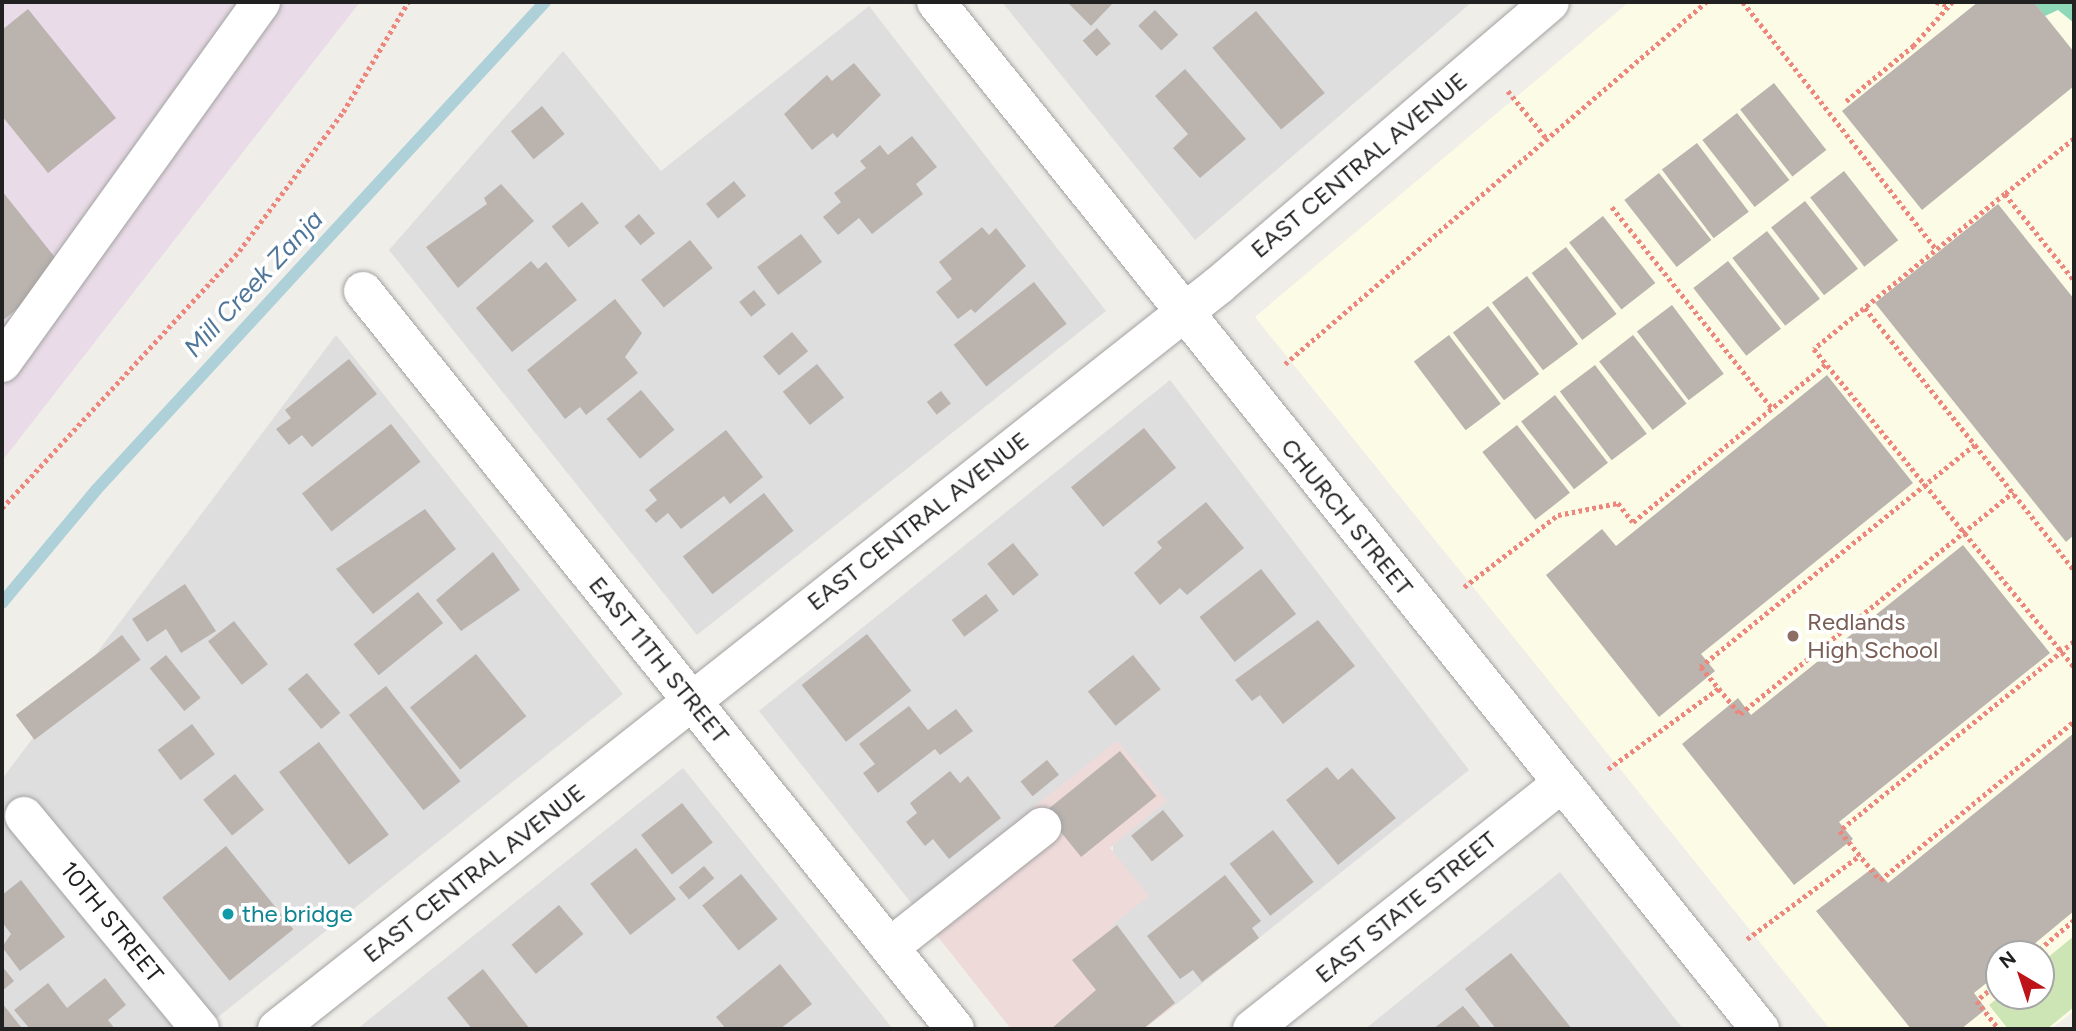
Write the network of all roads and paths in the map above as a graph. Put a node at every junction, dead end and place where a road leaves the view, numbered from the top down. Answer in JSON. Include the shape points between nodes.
{"nodes":[{"id":1,"x":261,"y":2,"type":"edge"},
{"id":2,"x":408,"y":2,"type":"edge"},
{"id":3,"x":936,"y":2,"type":"edge"},
{"id":4,"x":1550,"y":2,"type":"edge"},
{"id":5,"x":1706,"y":2,"type":"edge"},
{"id":6,"x":1743,"y":2,"type":"edge"},
{"id":7,"x":1936,"y":2,"type":"edge"},
{"id":8,"x":1950,"y":4,"type":"edge"},
{"id":9,"x":1482,"y":61,"type":"junction"},
{"id":10,"x":1846,"y":101,"type":"dead end"},
{"id":11,"x":1548,"y":139,"type":"junction"},
{"id":12,"x":2074,"y":139,"type":"edge"},
{"id":13,"x":2005,"y":194,"type":"junction"},
{"id":14,"x":1612,"y":207,"type":"dead end"},
{"id":15,"x":1937,"y":250,"type":"junction"},
{"id":16,"x":2074,"y":281,"type":"edge"},
{"id":17,"x":363,"y":291,"type":"dead end"},
{"id":18,"x":1865,"y":307,"type":"junction"},
{"id":19,"x":1183,"y":312,"type":"junction"},
{"id":20,"x":2,"y":363,"type":"edge"},
{"id":21,"x":1285,"y":364,"type":"dead end"},
{"id":22,"x":1826,"y":364,"type":"junction"},
{"id":23,"x":1772,"y":408,"type":"junction"},
{"id":24,"x":1975,"y":445,"type":"junction"},
{"id":25,"x":1925,"y":485,"type":"junction"},
{"id":26,"x":2013,"y":492,"type":"junction"},
{"id":27,"x":2,"y":508,"type":"edge"},
{"id":28,"x":1962,"y":532,"type":"junction"},
{"id":29,"x":2074,"y":570,"type":"edge"},
{"id":30,"x":1464,"y":587,"type":"dead end"},
{"id":31,"x":2074,"y":642,"type":"edge"},
{"id":32,"x":2062,"y":652,"type":"junction"},
{"id":33,"x":2074,"y":667,"type":"edge"},
{"id":34,"x":1718,"y":688,"type":"junction"},
{"id":35,"x":691,"y":700,"type":"junction"},
{"id":36,"x":2074,"y":720,"type":"edge"},
{"id":37,"x":1608,"y":769,"type":"dead end"},
{"id":38,"x":1561,"y":784,"type":"junction"},
{"id":39,"x":24,"y":816,"type":"dead end"},
{"id":40,"x":1042,"y":827,"type":"dead end"},
{"id":41,"x":1860,"y":855,"type":"junction"},
{"id":42,"x":2074,"y":920,"type":"edge"},
{"id":43,"x":1747,"y":939,"type":"dead end"},
{"id":44,"x":2050,"y":940,"type":"edge"},
{"id":45,"x":890,"y":947,"type":"junction"},
{"id":46,"x":1985,"y":994,"type":"edge"},
{"id":47,"x":1750,"y":1026,"type":"edge"},
{"id":48,"x":200,"y":1029,"type":"edge"},
{"id":49,"x":277,"y":1029,"type":"edge"},
{"id":50,"x":955,"y":1029,"type":"edge"},
{"id":51,"x":1252,"y":1029,"type":"edge"},
{"id":52,"x":1999,"y":1029,"type":"edge"}],
"edges":[{"from":1,"to":20,"type":"street"},
{"from":2,"to":27,"type":"path","via":[[343,112],[239,251]]},
{"from":3,"to":19,"type":"street","name":"CHURCH STREET"},
{"from":4,"to":9,"type":"street","name":"EAST CENTRAL AVENUE"},
{"from":5,"to":11,"type":"path"},
{"from":6,"to":15,"type":"path"},
{"from":7,"to":8,"type":"path"},
{"from":8,"to":10,"type":"path","via":[[1913,46]]},
{"from":9,"to":11,"type":"path"},
{"from":9,"to":19,"type":"street","name":"EAST CENTRAL AVENUE"},
{"from":11,"to":21,"type":"path"},
{"from":12,"to":13,"type":"path"},
{"from":13,"to":15,"type":"path"},
{"from":13,"to":16,"type":"path"},
{"from":14,"to":23,"type":"path"},
{"from":15,"to":18,"type":"path"},
{"from":17,"to":35,"type":"street","name":"EAST 11TH STREET"},
{"from":18,"to":22,"type":"path","via":[[1814,349]]},
{"from":18,"to":24,"type":"path"},
{"from":19,"to":35,"type":"street","name":"EAST CENTRAL AVENUE"},
{"from":19,"to":38,"type":"street","name":"CHURCH STREET"},
{"from":22,"to":23,"type":"path"},
{"from":22,"to":25,"type":"path"},
{"from":23,"to":30,"type":"path","via":[[1633,522],[1618,503],[1558,515]]},
{"from":24,"to":25,"type":"path"},
{"from":24,"to":26,"type":"path"},
{"from":25,"to":28,"type":"path"},
{"from":25,"to":34,"type":"path","via":[[1701,667]]},
{"from":26,"to":28,"type":"path"},
{"from":26,"to":29,"type":"path"},
{"from":28,"to":32,"type":"path"},
{"from":28,"to":34,"type":"path","via":[[1740,714]]},
{"from":31,"to":32,"type":"path"},
{"from":32,"to":33,"type":"path"},
{"from":32,"to":41,"type":"path","via":[[1840,831]]},
{"from":34,"to":37,"type":"path"},
{"from":35,"to":45,"type":"street","name":"EAST 11TH STREET"},
{"from":35,"to":49,"type":"street","name":"EAST CENTRAL AVENUE"},
{"from":36,"to":41,"type":"path","via":[[1880,880]]},
{"from":38,"to":47,"type":"street","name":"CHURCH STREET"},
{"from":38,"to":51,"type":"street","name":"EAST STATE STREET"},
{"from":39,"to":48,"type":"street","name":"10TH STREET"},
{"from":40,"to":45,"type":"street"},
{"from":41,"to":43,"type":"path"},
{"from":42,"to":44,"type":"path"},
{"from":45,"to":50,"type":"street","name":"EAST 11TH STREET"},
{"from":46,"to":52,"type":"path","via":[[1977,1001]]}]}
